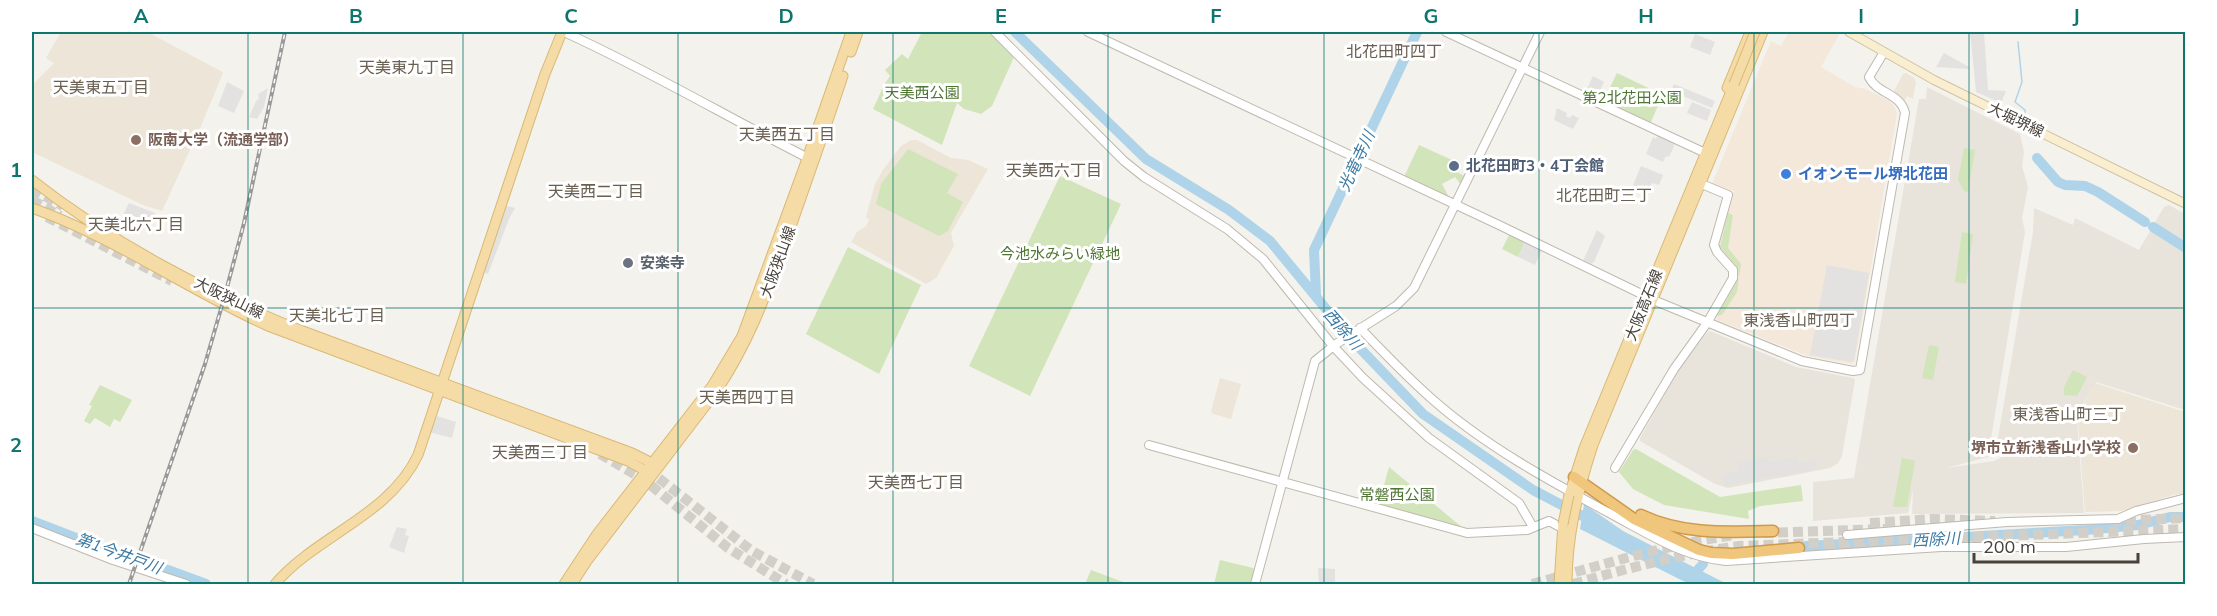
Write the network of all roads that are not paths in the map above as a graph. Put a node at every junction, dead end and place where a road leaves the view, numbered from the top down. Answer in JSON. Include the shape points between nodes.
{"nodes":[{"id":1,"x":563,"y":32,"type":"edge"},
{"id":2,"x":851,"y":32,"type":"edge"},
{"id":3,"x":858,"y":32,"type":"edge"},
{"id":4,"x":995,"y":32,"type":"edge"},
{"id":5,"x":1088,"y":32,"type":"edge"},
{"id":6,"x":1446,"y":32,"type":"edge"},
{"id":7,"x":1540,"y":32,"type":"edge"},
{"id":8,"x":1750,"y":32,"type":"edge"},
{"id":9,"x":1755,"y":32,"type":"edge"},
{"id":10,"x":1762,"y":32,"type":"edge"},
{"id":11,"x":1768,"y":32,"type":"edge"},
{"id":12,"x":1849,"y":32,"type":"edge"},
{"id":13,"x":1884,"y":52,"type":"junction"},
{"id":14,"x":1522,"y":67,"type":"junction"},
{"id":15,"x":1737,"y":85,"type":"junction"},
{"id":16,"x":1701,"y":151,"type":"junction"},
{"id":17,"x":811,"y":159,"type":"junction"},
{"id":18,"x":32,"y":180,"type":"edge"},
{"id":19,"x":1697,"y":190,"type":"junction"},
{"id":20,"x":1456,"y":204,"type":"junction"},
{"id":21,"x":2186,"y":204,"type":"edge"},
{"id":22,"x":32,"y":208,"type":"edge"},
{"id":23,"x":1650,"y":298,"type":"junction"},
{"id":24,"x":1707,"y":323,"type":"junction"},
{"id":25,"x":1358,"y":329,"type":"junction"},
{"id":26,"x":1334,"y":345,"type":"junction"},
{"id":27,"x":441,"y":387,"type":"junction"},
{"id":28,"x":1149,"y":445,"type":"dead end"},
{"id":29,"x":651,"y":468,"type":"junction"},
{"id":30,"x":1615,"y":468,"type":"dead end"},
{"id":31,"x":1579,"y":479,"type":"junction"},
{"id":32,"x":1282,"y":482,"type":"junction"},
{"id":33,"x":1573,"y":495,"type":"junction"},
{"id":34,"x":2186,"y":498,"type":"edge"},
{"id":35,"x":1533,"y":527,"type":"junction"},
{"id":36,"x":1566,"y":527,"type":"junction"},
{"id":37,"x":32,"y":528,"type":"edge"},
{"id":38,"x":1773,"y":531,"type":"tunnel mouth"},
{"id":39,"x":1847,"y":535,"type":"dead end"},
{"id":40,"x":2186,"y":537,"type":"edge"},
{"id":41,"x":1799,"y":548,"type":"dead end"},
{"id":42,"x":1563,"y":583,"type":"edge"},
{"id":43,"x":186,"y":585,"type":"edge"},
{"id":44,"x":275,"y":585,"type":"edge"},
{"id":45,"x":564,"y":585,"type":"edge"},
{"id":46,"x":572,"y":585,"type":"edge"},
{"id":47,"x":1255,"y":585,"type":"edge"}],
"edges":[{"from":1,"to":17,"type":"street","via":[[618,56]]},
{"from":1,"to":27,"type":"main road","via":[[514,163]]},
{"from":2,"to":17,"type":"main road","name":"大阪狭山線"},
{"from":3,"to":17,"type":"main road","name":"大阪狭山線"},
{"from":4,"to":26,"type":"street","via":[[1124,161],[1227,229],[1263,259]]},
{"from":5,"to":20,"type":"street"},
{"from":6,"to":14,"type":"street"},
{"from":7,"to":14,"type":"street"},
{"from":8,"to":16,"type":"main road"},
{"from":9,"to":15,"type":"main road","name":"大阪高石線","bridge":true},
{"from":10,"to":15,"type":"main road","name":"大阪高石線"},
{"from":11,"to":19,"type":"main road"},
{"from":12,"to":13,"type":"main road","name":"大堀堺線"},
{"from":13,"to":21,"type":"main road","name":"大堀堺線"},
{"from":13,"to":24,"type":"street","via":[[1869,77],[1872,84],[1904,105],[1905,113],[1860,370],[1802,361]]},
{"from":14,"to":16,"type":"street"},
{"from":14,"to":20,"type":"street"},
{"from":15,"to":19,"type":"main road","name":"大阪高石線"},
{"from":16,"to":19,"type":"main road"},
{"from":17,"to":29,"type":"main road","name":"大阪狭山線","via":[[742,336],[712,386]]},
{"from":18,"to":27,"type":"main road","name":"大阪狭山線","via":[[116,237],[222,296]]},
{"from":19,"to":23,"type":"main road","name":"大阪高石線"},
{"from":19,"to":24,"type":"street","via":[[1728,195],[1714,245],[1734,274]]},
{"from":20,"to":23,"type":"street"},
{"from":20,"to":25,"type":"street","via":[[1414,288],[1396,306]]},
{"from":22,"to":27,"type":"main road","name":"大阪狭山線","via":[[78,226],[243,315],[297,338]]},
{"from":23,"to":24,"type":"street"},
{"from":23,"to":31,"type":"main road","name":"大阪高石線","via":[[1584,448]]},
{"from":24,"to":30,"type":"street","via":[[1674,369]]},
{"from":25,"to":26,"type":"street"},
{"from":25,"to":33,"type":"street","via":[[1432,400],[1481,437]]},
{"from":26,"to":32,"type":"street","via":[[1315,361]]},
{"from":26,"to":35,"type":"street","via":[[1371,386],[1429,438],[1519,503]]},
{"from":27,"to":29,"type":"main road","name":"大阪狭山線"},
{"from":27,"to":44,"type":"main road","via":[[418,455],[405,480],[296,563]]},
{"from":28,"to":32,"type":"street"},
{"from":29,"to":45,"type":"main road","name":"大阪狭山線","via":[[597,534]]},
{"from":29,"to":46,"type":"main road","name":"大阪狭山線"},
{"from":31,"to":33,"type":"main road","name":"大阪高石線"},
{"from":31,"to":38,"type":"highway","via":[[1598,485],[1634,511],[1670,526],[1711,532]]},
{"from":31,"to":41,"type":"highway","via":[[1634,519],[1705,552],[1733,554]]},
{"from":32,"to":35,"type":"street","via":[[1467,533]]},
{"from":32,"to":47,"type":"street"},
{"from":33,"to":36,"type":"main road","name":"大阪高石線","bridge":true},
{"from":33,"to":40,"type":"street","via":[[1687,554],[1726,561],[1941,547],[2066,547]]},
{"from":34,"to":39,"type":"street","via":[[2143,508],[2118,519],[2007,522]]},
{"from":35,"to":36,"type":"street","via":[[1549,520]]},
{"from":36,"to":42,"type":"main road","name":"大阪高石線"},
{"from":37,"to":43,"type":"street"}]}
